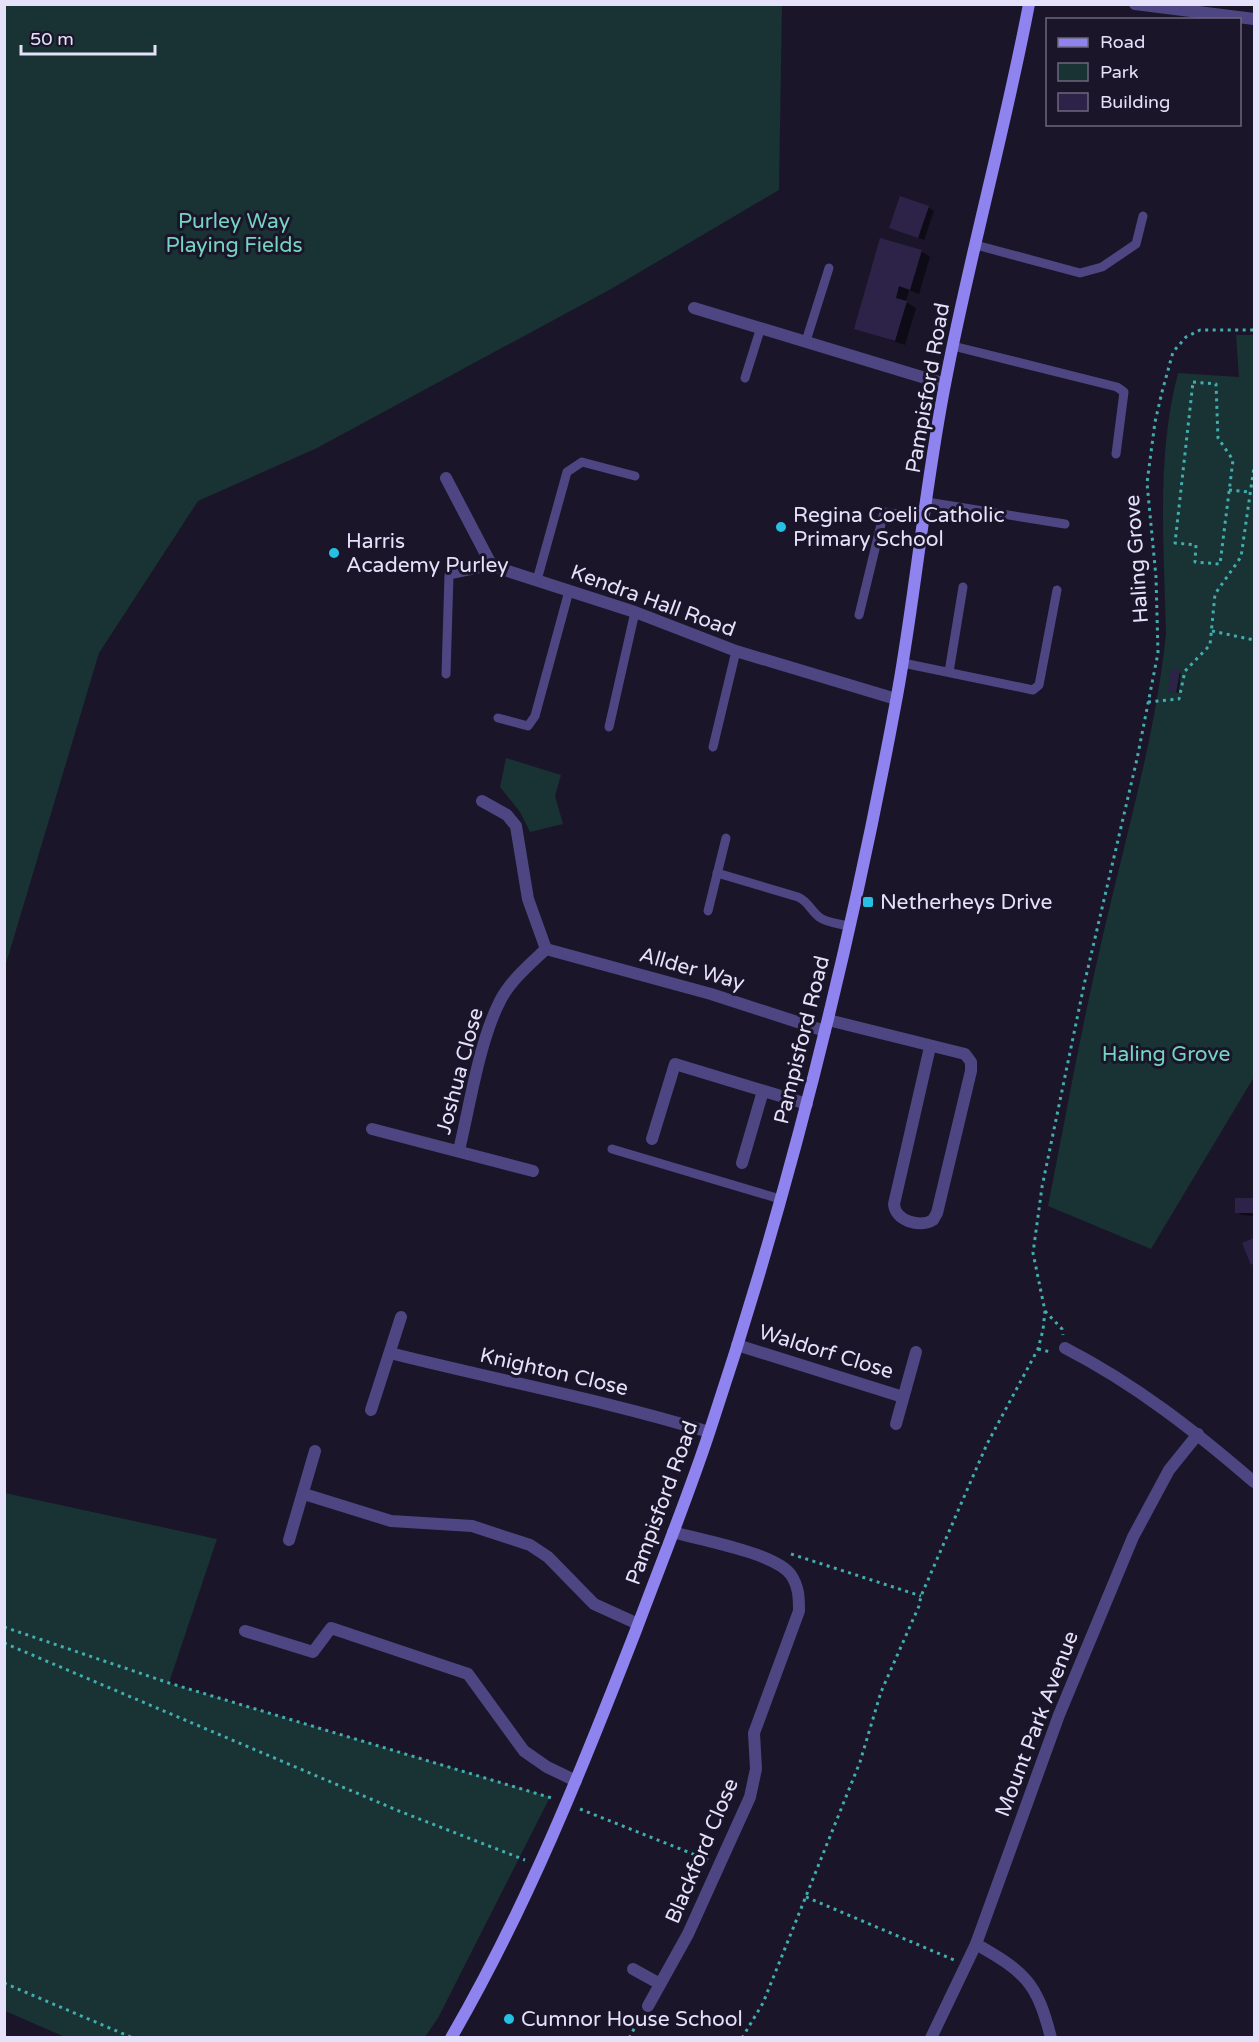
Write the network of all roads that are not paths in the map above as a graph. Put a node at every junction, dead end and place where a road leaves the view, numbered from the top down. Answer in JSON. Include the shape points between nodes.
{"nodes":[{"id":1,"x":1029,"y":4,"type":"edge"},
{"id":2,"x":1135,"y":4,"type":"edge"},
{"id":3,"x":1254,"y":19,"type":"edge"},
{"id":4,"x":1143,"y":216,"type":"dead end"},
{"id":5,"x":976,"y":245,"type":"junction"},
{"id":6,"x":829,"y":268,"type":"dead end"},
{"id":7,"x":694,"y":308,"type":"dead end"},
{"id":8,"x":761,"y":327,"type":"junction"},
{"id":9,"x":806,"y":341,"type":"junction"},
{"id":10,"x":953,"y":346,"type":"junction"},
{"id":11,"x":745,"y":378,"type":"dead end"},
{"id":12,"x":945,"y":384,"type":"junction"},
{"id":13,"x":1116,"y":454,"type":"dead end"},
{"id":14,"x":634,"y":476,"type":"dead end"},
{"id":15,"x":446,"y":478,"type":"dead end"},
{"id":16,"x":927,"y":502,"type":"junction"},
{"id":17,"x":924,"y":518,"type":"junction"},
{"id":18,"x":1065,"y":524,"type":"dead end"},
{"id":19,"x":492,"y":566,"type":"junction"},
{"id":20,"x":537,"y":580,"type":"junction"},
{"id":21,"x":963,"y":587,"type":"dead end"},
{"id":22,"x":1058,"y":590,"type":"dead end"},
{"id":23,"x":569,"y":591,"type":"junction"},
{"id":24,"x":635,"y":612,"type":"junction"},
{"id":25,"x":859,"y":615,"type":"dead end"},
{"id":26,"x":736,"y":651,"type":"junction"},
{"id":27,"x":903,"y":663,"type":"junction"},
{"id":28,"x":949,"y":672,"type":"junction"},
{"id":29,"x":446,"y":674,"type":"dead end"},
{"id":30,"x":896,"y":699,"type":"junction"},
{"id":31,"x":498,"y":718,"type":"dead end"},
{"id":32,"x":609,"y":728,"type":"dead end"},
{"id":33,"x":712,"y":747,"type":"dead end"},
{"id":34,"x":482,"y":801,"type":"dead end"},
{"id":35,"x":726,"y":838,"type":"dead end"},
{"id":36,"x":717,"y":873,"type":"junction"},
{"id":37,"x":708,"y":910,"type":"dead end"},
{"id":38,"x":849,"y":926,"type":"junction"},
{"id":39,"x":546,"y":949,"type":"junction"},
{"id":40,"x":826,"y":1026,"type":"junction"},
{"id":41,"x":930,"y":1047,"type":"junction"},
{"id":42,"x":763,"y":1091,"type":"junction"},
{"id":43,"x":807,"y":1104,"type":"junction"},
{"id":44,"x":372,"y":1129,"type":"dead end"},
{"id":45,"x":651,"y":1138,"type":"dead end"},
{"id":46,"x":612,"y":1149,"type":"dead end"},
{"id":47,"x":459,"y":1150,"type":"junction"},
{"id":48,"x":742,"y":1163,"type":"dead end"},
{"id":49,"x":533,"y":1171,"type":"dead end"},
{"id":50,"x":780,"y":1199,"type":"junction"},
{"id":51,"x":401,"y":1317,"type":"dead end"},
{"id":52,"x":737,"y":1345,"type":"junction"},
{"id":53,"x":1065,"y":1348,"type":"road end"},
{"id":54,"x":916,"y":1352,"type":"dead end"},
{"id":55,"x":390,"y":1353,"type":"junction"},
{"id":56,"x":903,"y":1396,"type":"junction"},
{"id":57,"x":371,"y":1410,"type":"dead end"},
{"id":58,"x":896,"y":1424,"type":"dead end"},
{"id":59,"x":709,"y":1432,"type":"junction"},
{"id":60,"x":1198,"y":1434,"type":"junction"},
{"id":61,"x":315,"y":1451,"type":"dead end"},
{"id":62,"x":1254,"y":1482,"type":"edge"},
{"id":63,"x":304,"y":1494,"type":"junction"},
{"id":64,"x":673,"y":1532,"type":"junction"},
{"id":65,"x":289,"y":1540,"type":"dead end"},
{"id":66,"x":638,"y":1624,"type":"junction"},
{"id":67,"x":245,"y":1631,"type":"dead end"},
{"id":68,"x":576,"y":1780,"type":"junction"},
{"id":69,"x":976,"y":1944,"type":"junction"},
{"id":70,"x":633,"y":1969,"type":"dead end"},
{"id":71,"x":660,"y":1984,"type":"junction"},
{"id":72,"x":648,"y":2006,"type":"road end"},
{"id":73,"x":451,"y":2037,"type":"edge"},
{"id":74,"x":931,"y":2037,"type":"edge"},
{"id":75,"x":1051,"y":2037,"type":"edge"}],
"edges":[{"from":1,"to":5,"type":"street","name":"Pampisford Road"},
{"from":2,"to":3,"type":"street"},
{"from":4,"to":5,"type":"lane","via":[[1136,244],[1094,271],[1080,273]]},
{"from":5,"to":10,"type":"street","name":"Pampisford Road"},
{"from":6,"to":9,"type":"lane"},
{"from":7,"to":8,"type":"street"},
{"from":8,"to":9,"type":"street"},
{"from":8,"to":11,"type":"lane"},
{"from":9,"to":12,"type":"street"},
{"from":10,"to":12,"type":"street","name":"Pampisford Road"},
{"from":10,"to":13,"type":"lane","via":[[1117,387],[1124,392]]},
{"from":12,"to":16,"type":"street","name":"Pampisford Road"},
{"from":14,"to":20,"type":"lane","via":[[582,462],[567,472]]},
{"from":15,"to":19,"type":"street"},
{"from":16,"to":17,"type":"street","name":"Pampisford Road"},
{"from":16,"to":18,"type":"lane"},
{"from":17,"to":25,"type":"lane","via":[[884,512]]},
{"from":17,"to":27,"type":"street","name":"Pampisford Road"},
{"from":19,"to":20,"type":"street","name":"Kendra Hall Road"},
{"from":19,"to":29,"type":"lane","via":[[449,575]]},
{"from":20,"to":23,"type":"street","name":"Kendra Hall Road"},
{"from":21,"to":28,"type":"lane"},
{"from":22,"to":28,"type":"lane","via":[[1039,685],[1033,690]]},
{"from":23,"to":24,"type":"street","name":"Kendra Hall Road"},
{"from":23,"to":31,"type":"lane","via":[[535,716],[528,726]]},
{"from":24,"to":26,"type":"street","name":"Kendra Hall Road"},
{"from":24,"to":32,"type":"lane"},
{"from":26,"to":30,"type":"street","name":"Kendra Hall Road"},
{"from":26,"to":33,"type":"lane"},
{"from":27,"to":28,"type":"lane"},
{"from":27,"to":30,"type":"street","name":"Pampisford Road"},
{"from":30,"to":38,"type":"street","name":"Pampisford Road"},
{"from":34,"to":39,"type":"street","via":[[507,815],[516,826],[528,899]]},
{"from":35,"to":36,"type":"lane"},
{"from":36,"to":37,"type":"lane"},
{"from":36,"to":38,"type":"lane","via":[[798,897],[825,921]]},
{"from":38,"to":40,"type":"street","name":"Pampisford Road"},
{"from":39,"to":40,"type":"street","name":"Allder Way"},
{"from":39,"to":47,"type":"street","name":"Joshua Close","via":[[500,1000]]},
{"from":40,"to":41,"type":"street"},
{"from":40,"to":43,"type":"street","name":"Pampisford Road"},
{"from":41,"to":41,"type":"street","via":[[894,1208],[903,1219],[921,1224],[933,1220],[937,1212],[971,1071],[965,1054]]},
{"from":42,"to":43,"type":"street"},
{"from":42,"to":45,"type":"street","via":[[675,1065]]},
{"from":42,"to":48,"type":"street"},
{"from":43,"to":50,"type":"street","name":"Pampisford Road"},
{"from":44,"to":47,"type":"street","name":"Joshua Close"},
{"from":46,"to":50,"type":"lane"},
{"from":47,"to":49,"type":"street","name":"Joshua Close"},
{"from":50,"to":52,"type":"street","name":"Pampisford Road"},
{"from":51,"to":55,"type":"street"},
{"from":52,"to":56,"type":"street","name":"Waldorf Close"},
{"from":52,"to":59,"type":"street","name":"Pampisford Road"},
{"from":53,"to":60,"type":"street","via":[[1111,1372]]},
{"from":54,"to":56,"type":"street","name":"Waldorf Close"},
{"from":55,"to":57,"type":"street"},
{"from":55,"to":59,"type":"street","name":"Knighton Close","via":[[589,1398]]},
{"from":56,"to":58,"type":"street","name":"Waldorf Close"},
{"from":59,"to":64,"type":"street","name":"Pampisford Road"},
{"from":60,"to":62,"type":"street"},
{"from":60,"to":69,"type":"street","name":"Mount Park Avenue","via":[[1169,1470],[1109,1591],[1059,1715]]},
{"from":61,"to":63,"type":"street"},
{"from":63,"to":65,"type":"street"},
{"from":63,"to":66,"type":"street","via":[[391,1521],[472,1526],[530,1545],[548,1557],[594,1604]]},
{"from":64,"to":66,"type":"street","name":"Pampisford Road"},
{"from":64,"to":71,"type":"street","name":"Blackford Close","via":[[772,1560],[790,1573],[799,1591],[799,1611],[754,1733],[756,1769],[750,1797],[688,1935]]},
{"from":66,"to":68,"type":"street","name":"Pampisford Road"},
{"from":67,"to":68,"type":"street","via":[[313,1652],[331,1628],[468,1674],[524,1751]]},
{"from":68,"to":73,"type":"street","name":"Pampisford Road","via":[[494,1958]]},
{"from":69,"to":74,"type":"street","name":"Mount Park Avenue"},
{"from":69,"to":75,"type":"street","via":[[1009,1963],[1029,1982],[1042,2002]]},
{"from":70,"to":71,"type":"street"},
{"from":71,"to":72,"type":"street","name":"Blackford Close"}]}
